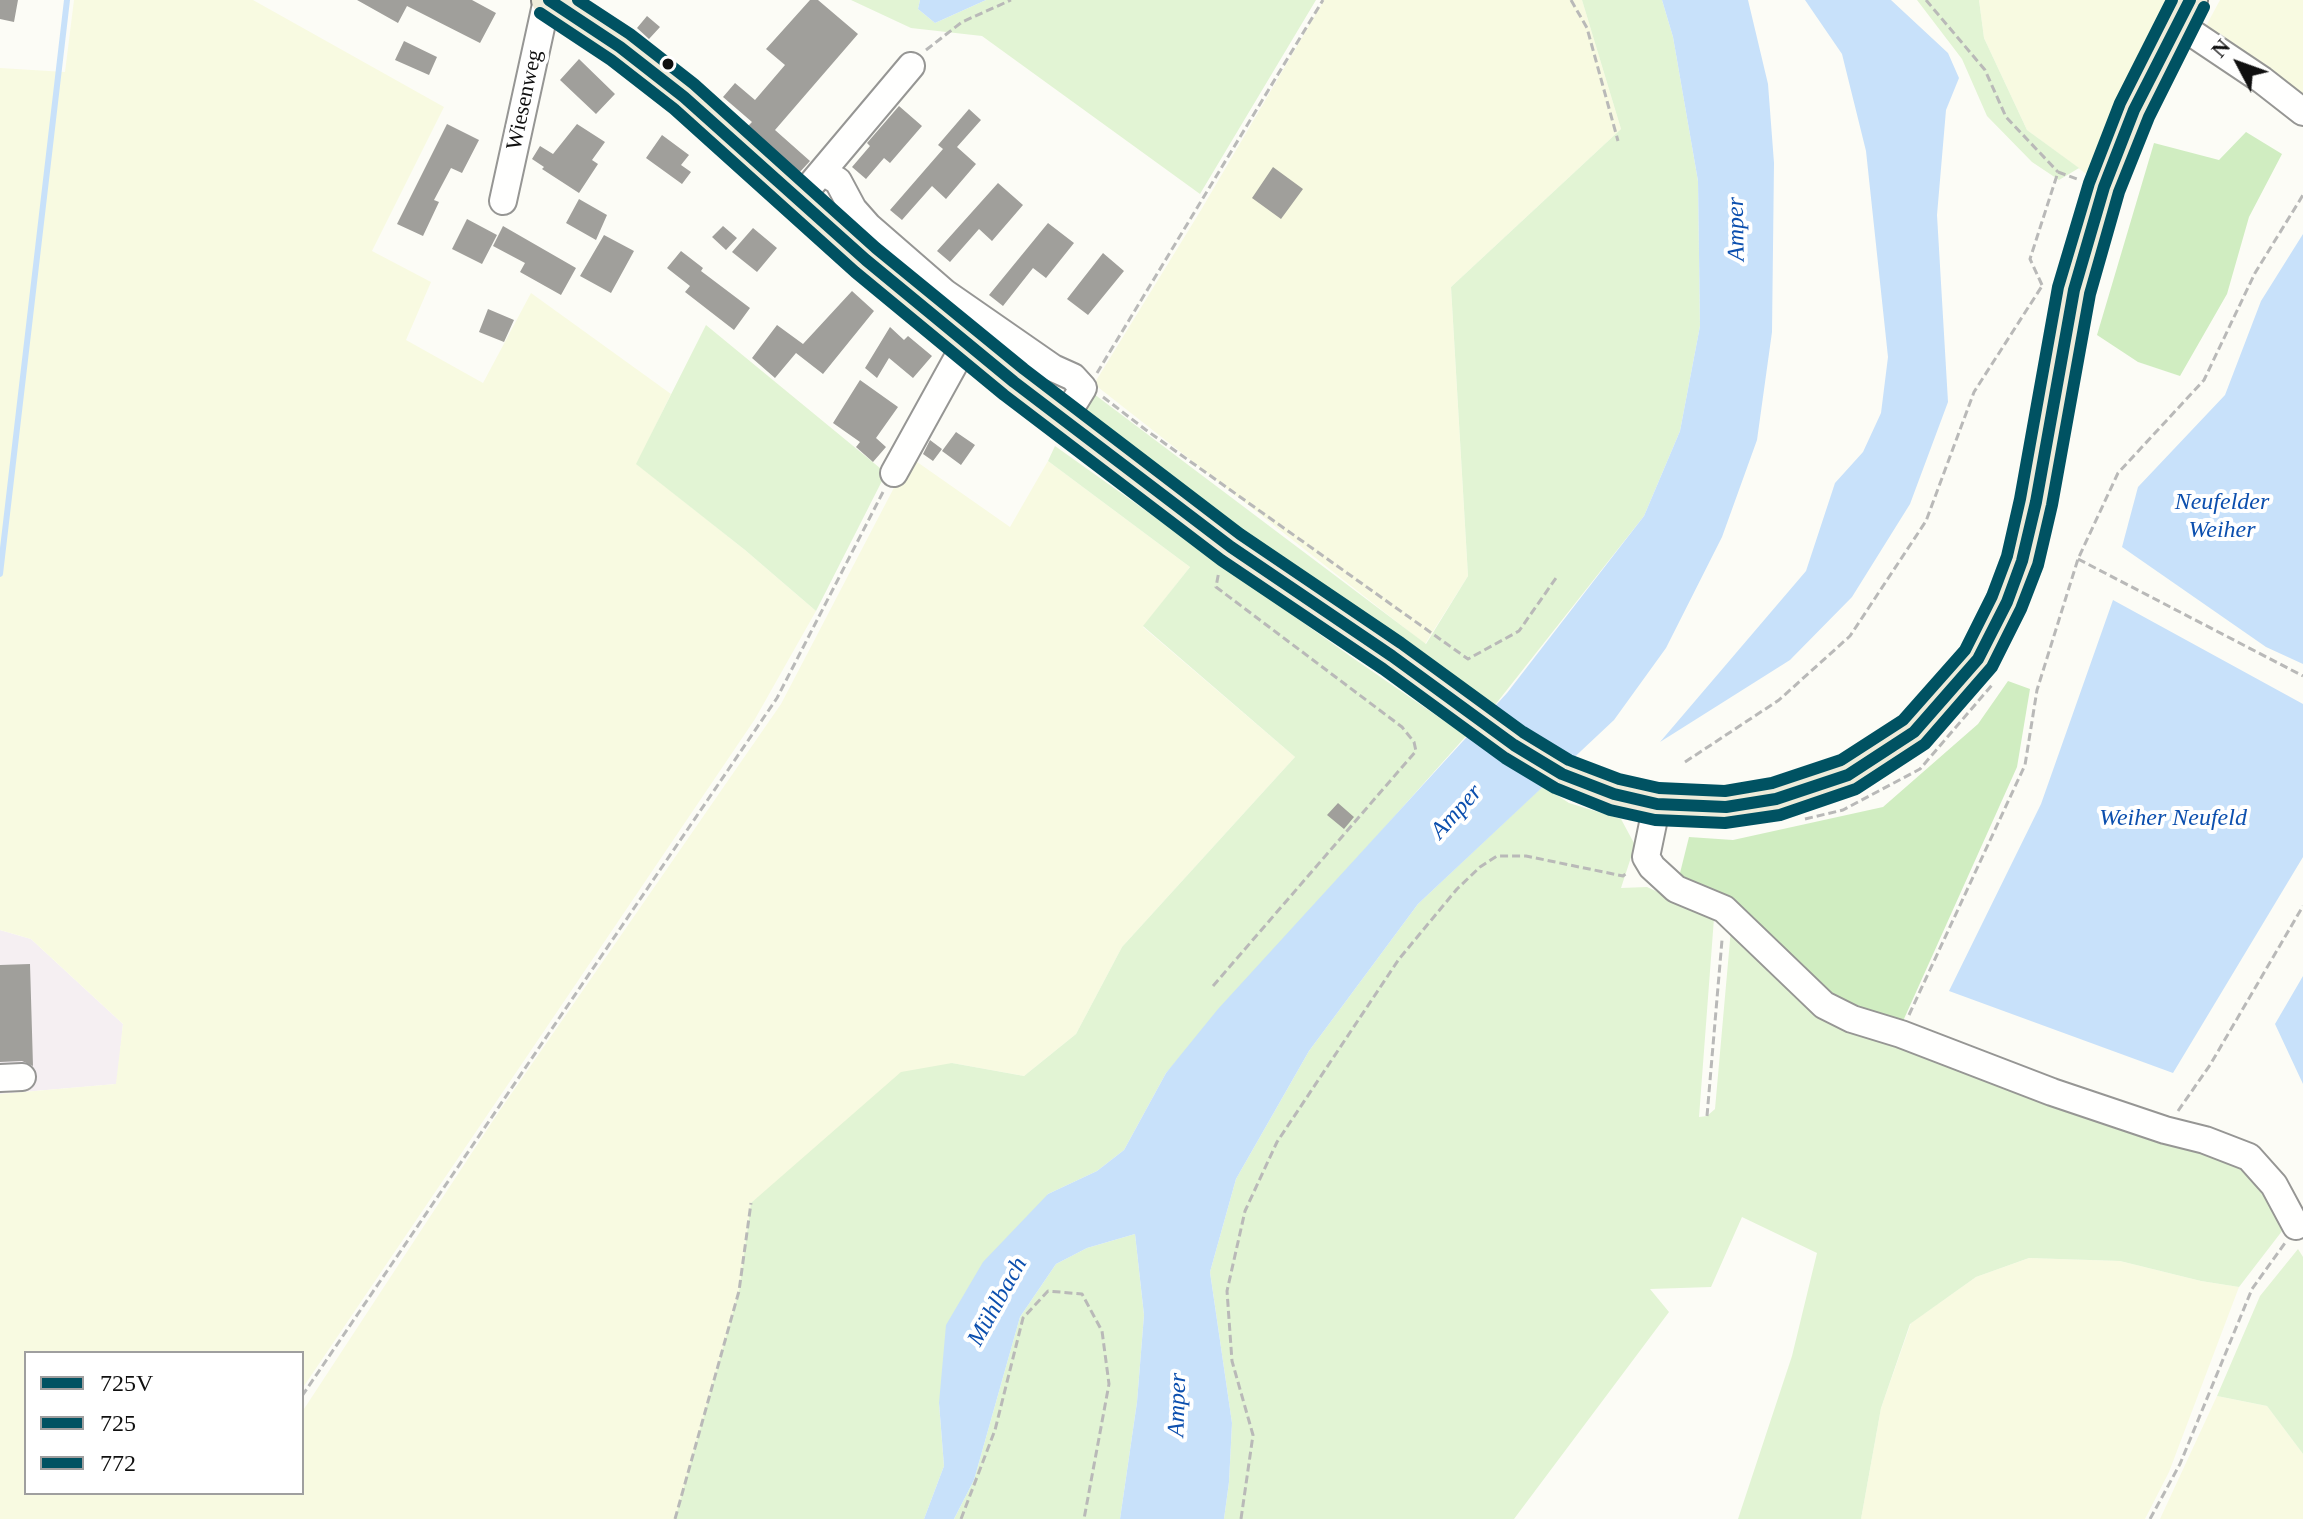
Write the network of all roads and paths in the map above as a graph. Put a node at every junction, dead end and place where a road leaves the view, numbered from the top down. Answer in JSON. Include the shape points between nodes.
{"nodes":[{"id":1,"x":1011,"y":0,"type":"edge"},
{"id":2,"x":1323,"y":0,"type":"edge"},
{"id":3,"x":1571,"y":0,"type":"edge"},
{"id":4,"x":1926,"y":0,"type":"edge"},
{"id":5,"x":551,"y":1,"type":"edge"},
{"id":6,"x":2184,"y":12,"type":"edge"},
{"id":7,"x":911,"y":66,"type":"joint"},
{"id":8,"x":2303,"y":112,"type":"edge"},
{"id":9,"x":1618,"y":141,"type":"dead end"},
{"id":10,"x":823,"y":172,"type":"junction"},
{"id":11,"x":2058,"y":172,"type":"junction"},
{"id":12,"x":2104,"y":187,"type":"junction"},
{"id":13,"x":2303,"y":195,"type":"edge"},
{"id":14,"x":799,"y":199,"type":"junction"},
{"id":15,"x":503,"y":201,"type":"dead end"},
{"id":16,"x":969,"y":345,"type":"junction"},
{"id":17,"x":1089,"y":382,"type":"junction"},
{"id":18,"x":1064,"y":419,"type":"junction"},
{"id":19,"x":894,"y":473,"type":"joint"},
{"id":20,"x":1231,"y":547,"type":"junction"},
{"id":21,"x":2078,"y":559,"type":"junction"},
{"id":22,"x":1556,"y":578,"type":"dead end"},
{"id":23,"x":1998,"y":674,"type":"dead end"},
{"id":24,"x":2303,"y":676,"type":"edge"},
{"id":25,"x":1685,"y":762,"type":"dead end"},
{"id":26,"x":1657,"y":804,"type":"junction"},
{"id":27,"x":1801,"y":820,"type":"dead end"},
{"id":28,"x":1646,"y":857,"type":"junction"},
{"id":29,"x":2303,"y":906,"type":"edge"},
{"id":30,"x":1724,"y":909,"type":"junction"},
{"id":31,"x":1213,"y":986,"type":"dead end"},
{"id":32,"x":1901,"y":1034,"type":"junction"},
{"id":33,"x":1707,"y":1116,"type":"dead end"},
{"id":34,"x":2165,"y":1130,"type":"junction"},
{"id":35,"x":751,"y":1203,"type":"dead end"},
{"id":36,"x":2296,"y":1226,"type":"joint"},
{"id":37,"x":304,"y":1393,"type":"edge"},
{"id":38,"x":675,"y":1519,"type":"edge"},
{"id":39,"x":961,"y":1519,"type":"edge"},
{"id":40,"x":1084,"y":1519,"type":"edge"},
{"id":41,"x":1241,"y":1519,"type":"edge"},
{"id":42,"x":2150,"y":1519,"type":"edge"}],
"edges":[{"from":1,"to":7,"type":"path","via":[[962,22]]},
{"from":2,"to":17,"type":"path"},
{"from":3,"to":9,"type":"path","via":[[1587,28]]},
{"from":4,"to":11,"type":"path","via":[[1985,70],[2006,117]]},
{"from":5,"to":14,"type":"main road","via":[[684,97]]},
{"from":5,"to":15,"type":"street","name":"Wiesenweg"},
{"from":6,"to":8,"type":"street"},
{"from":6,"to":12,"type":"main road","via":[[2134,110]]},
{"from":7,"to":10,"type":"street"},
{"from":10,"to":14,"type":"street"},
{"from":10,"to":17,"type":"street","via":[[838,181],[868,226],[945,293],[1053,368]]},
{"from":11,"to":12,"type":"path"},
{"from":11,"to":25,"type":"path","via":[[2030,259],[2042,286],[1974,392],[1926,521],[1850,636],[1779,700]]},
{"from":12,"to":26,"type":"main road","via":[[2074,290],[2022,561],[1978,659],[1914,732],[1848,775],[1776,799],[1726,807]]},
{"from":13,"to":21,"type":"path","via":[[2255,273],[2204,380],[2118,473]]},
{"from":14,"to":16,"type":"main road"},
{"from":16,"to":18,"type":"main road"},
{"from":16,"to":19,"type":"street"},
{"from":17,"to":18,"type":"street"},
{"from":17,"to":22,"type":"path","via":[[1146,430],[1468,659],[1519,631]]},
{"from":18,"to":20,"type":"main road"},
{"from":19,"to":37,"type":"path","via":[[777,698]]},
{"from":20,"to":26,"type":"main road","via":[[1562,774]]},
{"from":20,"to":31,"type":"path","via":[[1220,561],[1216,587],[1402,727],[1416,751]]},
{"from":21,"to":24,"type":"path"},
{"from":21,"to":32,"type":"path","via":[[2037,690],[2025,765]]},
{"from":23,"to":27,"type":"path","via":[[1920,769],[1843,810]]},
{"from":26,"to":28,"type":"street"},
{"from":28,"to":30,"type":"street","via":[[1676,889]]},
{"from":28,"to":41,"type":"path","via":[[1623,876],[1526,856],[1497,856],[1480,867],[1399,959],[1277,1142],[1245,1211],[1227,1291],[1232,1361],[1253,1435]]},
{"from":29,"to":34,"type":"path","via":[[2210,1065]]},
{"from":30,"to":32,"type":"street","via":[[1824,1005]]},
{"from":30,"to":33,"type":"path"},
{"from":32,"to":34,"type":"street"},
{"from":34,"to":36,"type":"street","via":[[2249,1157],[2274,1185]]},
{"from":35,"to":38,"type":"path","via":[[739,1291]]},
{"from":36,"to":42,"type":"path","via":[[2252,1289],[2180,1464]]},
{"from":39,"to":40,"type":"path","via":[[995,1430],[1023,1318],[1048,1291],[1082,1294],[1102,1331],[1109,1384]]}]}
